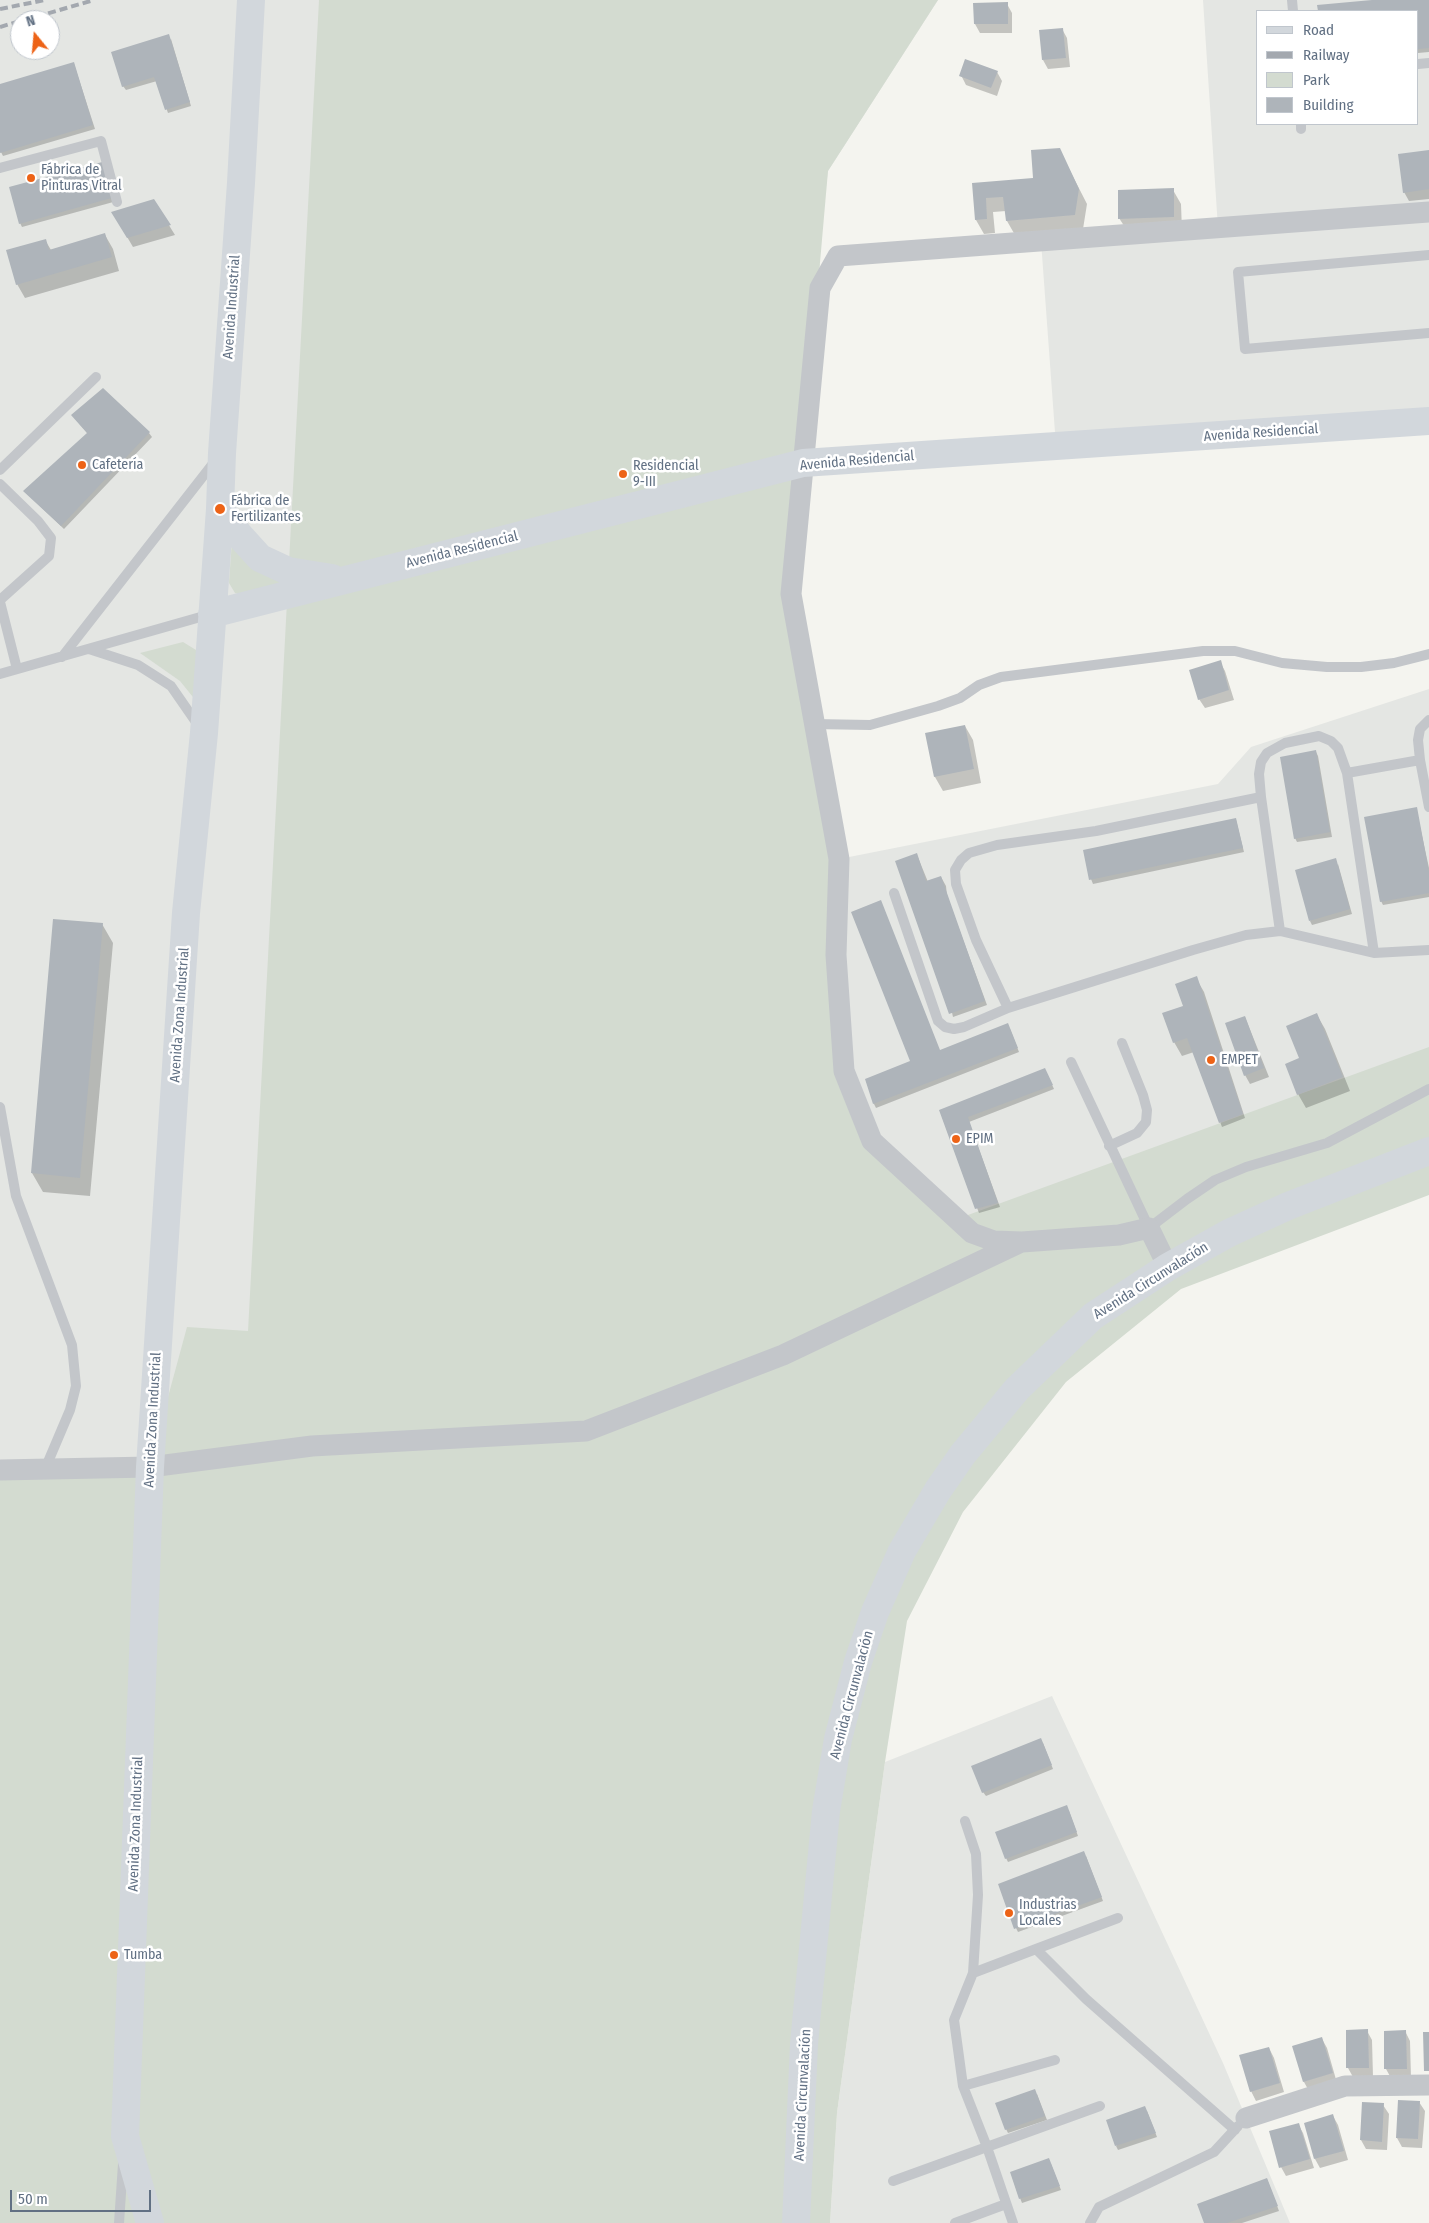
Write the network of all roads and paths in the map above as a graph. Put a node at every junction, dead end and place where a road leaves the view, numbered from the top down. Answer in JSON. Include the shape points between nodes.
{"nodes":[{"id":1,"x":251,"y":0,"type":"edge"},
{"id":2,"x":0,"y":168,"type":"edge"},
{"id":3,"x":117,"y":202,"type":"dead end"},
{"id":4,"x":1429,"y":212,"type":"edge"},
{"id":5,"x":1429,"y":255,"type":"edge"},
{"id":6,"x":1429,"y":333,"type":"edge"},
{"id":7,"x":96,"y":377,"type":"dead end"},
{"id":8,"x":1429,"y":421,"type":"edge"},
{"id":9,"x":222,"y":453,"type":"junction"},
{"id":10,"x":804,"y":463,"type":"junction"},
{"id":11,"x":0,"y":470,"type":"edge"},
{"id":12,"x":0,"y":484,"type":"edge"},
{"id":13,"x":220,"y":509,"type":"junction"},
{"id":14,"x":343,"y":580,"type":"junction"},
{"id":15,"x":0,"y":601,"type":"edge"},
{"id":16,"x":212,"y":614,"type":"junction"},
{"id":17,"x":88,"y":649,"type":"junction"},
{"id":18,"x":1429,"y":654,"type":"edge"},
{"id":19,"x":62,"y":657,"type":"junction"},
{"id":20,"x":17,"y":669,"type":"junction"},
{"id":21,"x":0,"y":674,"type":"edge"},
{"id":22,"x":1429,"y":720,"type":"edge"},
{"id":23,"x":814,"y":724,"type":"junction"},
{"id":24,"x":204,"y":733,"type":"junction"},
{"id":25,"x":1420,"y":760,"type":"junction"},
{"id":26,"x":1347,"y":774,"type":"junction"},
{"id":27,"x":1261,"y":797,"type":"junction"},
{"id":28,"x":1429,"y":807,"type":"edge"},
{"id":29,"x":894,"y":893,"type":"dead end"},
{"id":30,"x":1280,"y":931,"type":"junction"},
{"id":31,"x":1429,"y":950,"type":"edge"},
{"id":32,"x":1374,"y":953,"type":"junction"},
{"id":33,"x":1008,"y":1008,"type":"junction"},
{"id":34,"x":1122,"y":1043,"type":"dead end"},
{"id":35,"x":1071,"y":1062,"type":"dead end"},
{"id":36,"x":1429,"y":1089,"type":"edge"},
{"id":37,"x":0,"y":1107,"type":"edge"},
{"id":38,"x":1110,"y":1146,"type":"junction"},
{"id":39,"x":1429,"y":1151,"type":"edge"},
{"id":40,"x":1149,"y":1228,"type":"junction"},
{"id":41,"x":972,"y":1233,"type":"junction"},
{"id":42,"x":1022,"y":1242,"type":"junction"},
{"id":43,"x":1168,"y":1267,"type":"junction"},
{"id":44,"x":951,"y":1276,"type":"junction"},
{"id":45,"x":150,"y":1467,"type":"junction"},
{"id":46,"x":45,"y":1468,"type":"junction"},
{"id":47,"x":0,"y":1470,"type":"edge"},
{"id":48,"x":965,"y":1821,"type":"dead end"},
{"id":49,"x":1118,"y":1918,"type":"dead end"},
{"id":50,"x":1036,"y":1949,"type":"junction"},
{"id":51,"x":973,"y":1973,"type":"junction"},
{"id":52,"x":1055,"y":2060,"type":"dead end"},
{"id":53,"x":1429,"y":2085,"type":"edge"},
{"id":54,"x":963,"y":2086,"type":"junction"},
{"id":55,"x":1100,"y":2106,"type":"dead end"},
{"id":56,"x":1240,"y":2124,"type":"junction"},
{"id":57,"x":125,"y":2136,"type":"junction"},
{"id":58,"x":987,"y":2147,"type":"junction"},
{"id":59,"x":893,"y":2181,"type":"dead end"},
{"id":60,"x":1006,"y":2204,"type":"junction"},
{"id":61,"x":119,"y":2223,"type":"edge"},
{"id":62,"x":150,"y":2223,"type":"edge"},
{"id":63,"x":796,"y":2223,"type":"edge"},
{"id":64,"x":955,"y":2223,"type":"edge"},
{"id":65,"x":1013,"y":2223,"type":"edge"},
{"id":66,"x":1090,"y":2223,"type":"edge"}],
"edges":[{"from":1,"to":9,"type":"main road","name":"Avenida Industrial"},
{"from":2,"to":3,"type":"lane","via":[[101,141]]},
{"from":4,"to":10,"type":"street","via":[[838,256],[820,288]]},
{"from":5,"to":6,"type":"lane","via":[[1238,272],[1245,349]]},
{"from":7,"to":11,"type":"lane"},
{"from":8,"to":10,"type":"main road","name":"Avenida Residencial"},
{"from":9,"to":13,"type":"main road","name":"Avenida Industrial"},
{"from":9,"to":19,"type":"lane"},
{"from":10,"to":14,"type":"main road","name":"Avenida Residencial"},
{"from":10,"to":23,"type":"street","via":[[791,594]]},
{"from":12,"to":15,"type":"lane","via":[[51,538],[49,556]]},
{"from":13,"to":14,"type":"main road","via":[[260,558],[288,571]]},
{"from":13,"to":16,"type":"main road","name":"Avenida Industrial"},
{"from":14,"to":16,"type":"main road","name":"Avenida Residencial"},
{"from":15,"to":20,"type":"lane"},
{"from":16,"to":17,"type":"lane"},
{"from":16,"to":24,"type":"main road","name":"Avenida Zona Industrial"},
{"from":17,"to":19,"type":"lane"},
{"from":17,"to":24,"type":"lane","via":[[138,665],[171,686]]},
{"from":18,"to":23,"type":"lane","via":[[1394,663],[1327,667],[1282,663],[1235,651],[1203,651],[1001,677],[979,685],[960,698],[870,725]]},
{"from":19,"to":20,"type":"lane"},
{"from":20,"to":21,"type":"lane"},
{"from":22,"to":25,"type":"lane","via":[[1420,729]]},
{"from":23,"to":41,"type":"street","via":[[839,859],[836,955],[844,1071],[872,1141]]},
{"from":24,"to":45,"type":"main road","name":"Avenida Zona Industrial","via":[[186,913]]},
{"from":25,"to":26,"type":"lane"},
{"from":25,"to":28,"type":"lane"},
{"from":26,"to":27,"type":"lane","via":[[1332,740],[1319,736],[1302,738],[1285,743],[1268,753],[1261,762]]},
{"from":26,"to":32,"type":"lane"},
{"from":27,"to":30,"type":"lane"},
{"from":27,"to":33,"type":"lane","via":[[1096,831],[970,852],[956,870],[956,884],[976,940]]},
{"from":29,"to":33,"type":"lane","via":[[938,1021],[945,1027],[964,1028]]},
{"from":30,"to":32,"type":"lane"},
{"from":30,"to":33,"type":"lane","via":[[1246,935],[1193,950]]},
{"from":31,"to":32,"type":"lane"},
{"from":34,"to":38,"type":"lane","via":[[1143,1095],[1146,1122],[1137,1133]]},
{"from":35,"to":38,"type":"lane"},
{"from":36,"to":40,"type":"lane","via":[[1327,1143],[1246,1167],[1215,1180]]},
{"from":37,"to":46,"type":"lane","via":[[16,1196],[72,1345],[76,1386],[70,1410]]},
{"from":38,"to":40,"type":"lane"},
{"from":39,"to":43,"type":"main road","name":"Avenida Circunvalación","via":[[1288,1206],[1229,1233]]},
{"from":40,"to":42,"type":"street","via":[[1119,1235]]},
{"from":40,"to":43,"type":"street"},
{"from":41,"to":42,"type":"street","via":[[994,1241]]},
{"from":41,"to":44,"type":"street","via":[[969,1254]]},
{"from":42,"to":44,"type":"street"},
{"from":43,"to":63,"type":"main road","name":"Avenida Circunvalación","via":[[1094,1316],[1046,1360],[990,1419],[938,1490],[902,1551],[875,1612],[841,1729],[826,1810],[804,2044]]},
{"from":44,"to":45,"type":"street","via":[[783,1355],[586,1431],[312,1446]]},
{"from":45,"to":46,"type":"street"},
{"from":45,"to":57,"type":"main road","name":"Avenida Zona Industrial"},
{"from":46,"to":47,"type":"street"},
{"from":48,"to":51,"type":"lane","via":[[976,1854],[978,1895]]},
{"from":49,"to":50,"type":"lane"},
{"from":50,"to":51,"type":"lane"},
{"from":50,"to":56,"type":"lane","via":[[1086,1999]]},
{"from":51,"to":54,"type":"lane","via":[[954,2020]]},
{"from":52,"to":54,"type":"lane"},
{"from":53,"to":56,"type":"street","via":[[1345,2086]]},
{"from":54,"to":58,"type":"lane"},
{"from":55,"to":58,"type":"lane"},
{"from":56,"to":66,"type":"lane","via":[[1214,2152],[1099,2207]]},
{"from":57,"to":61,"type":"lane"},
{"from":57,"to":62,"type":"main road","name":"Avenida Zona Industrial"},
{"from":58,"to":59,"type":"lane"},
{"from":58,"to":60,"type":"lane"},
{"from":60,"to":64,"type":"lane"},
{"from":60,"to":65,"type":"lane"}]}
